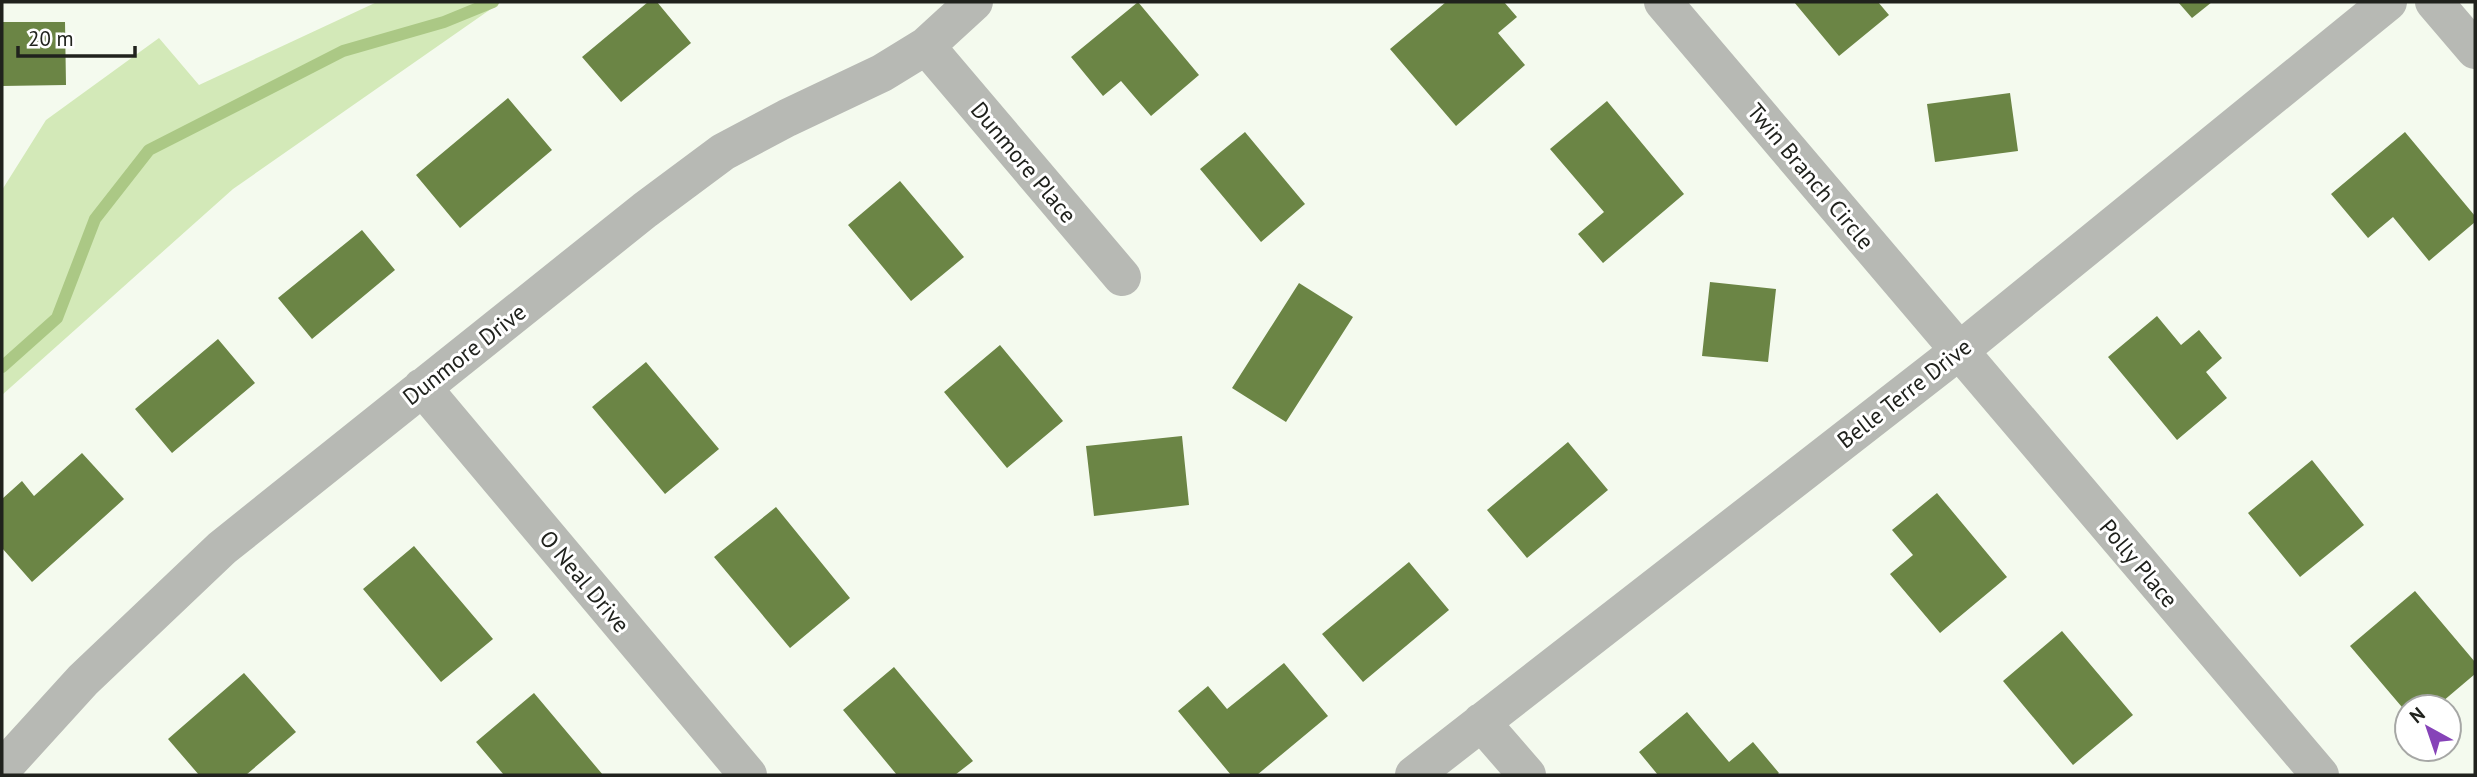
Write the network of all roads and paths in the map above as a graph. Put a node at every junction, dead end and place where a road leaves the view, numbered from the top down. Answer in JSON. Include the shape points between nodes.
{"nodes":[{"id":1,"x":974,"y":2,"type":"edge"},
{"id":2,"x":1663,"y":2,"type":"edge"},
{"id":3,"x":2388,"y":2,"type":"edge"},
{"id":4,"x":2434,"y":2,"type":"edge"},
{"id":5,"x":926,"y":46,"type":"junction"},
{"id":6,"x":2475,"y":50,"type":"edge"},
{"id":7,"x":1122,"y":277,"type":"dead end"},
{"id":8,"x":1959,"y":351,"type":"junction"},
{"id":9,"x":422,"y":387,"type":"junction"},
{"id":10,"x":1481,"y":722,"type":"junction"},
{"id":11,"x":2,"y":769,"type":"edge"},
{"id":12,"x":748,"y":775,"type":"edge"},
{"id":13,"x":1414,"y":775,"type":"edge"},
{"id":14,"x":1527,"y":775,"type":"edge"},
{"id":15,"x":2320,"y":775,"type":"edge"}],
"edges":[{"from":1,"to":5,"type":"street","name":"Dunmore Drive"},
{"from":2,"to":8,"type":"street","name":"Twin Branch Circle"},
{"from":3,"to":8,"type":"street","name":"Belle Terre Drive"},
{"from":4,"to":6,"type":"street"},
{"from":5,"to":7,"type":"street","name":"Dunmore Place"},
{"from":5,"to":9,"type":"street","name":"Dunmore Drive","via":[[882,73],[723,152]]},
{"from":8,"to":10,"type":"street","name":"Belle Terre Drive"},
{"from":8,"to":15,"type":"street","name":"Polly Place"},
{"from":9,"to":11,"type":"street","name":"Dunmore Drive","via":[[222,548],[83,680]]},
{"from":9,"to":12,"type":"street","name":"O Neal Drive"},
{"from":10,"to":13,"type":"street","name":"Belle Terre Drive"},
{"from":10,"to":14,"type":"street"}]}
